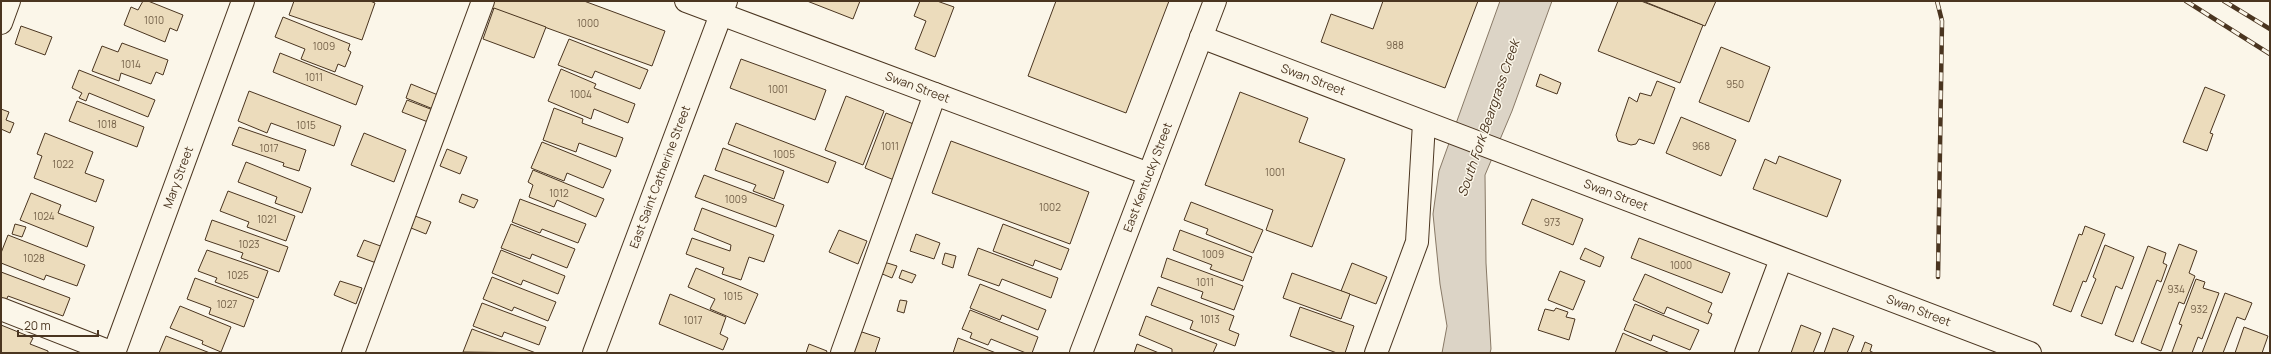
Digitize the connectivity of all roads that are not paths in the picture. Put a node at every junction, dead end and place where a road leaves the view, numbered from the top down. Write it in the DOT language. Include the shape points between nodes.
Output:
graph roads {
  1 [pos="9,1"];
  2 [pos="243,1"];
  3 [pos="483,1"];
  4 [pos="686,1"];
  5 [pos="1215,1"];
  6 [pos="723,8"];
  7 [pos="1,22"];
  8 [pos="1201,37"];
  9 [pos="935,94"];
  10 [pos="1424,123"];
  11 [pos="1149,174"];
  12 [pos="1781,259"];
  13 [pos="1,309"];
  14 [pos="1993,346"];
  15 [pos="113,353"];
  16 [pos="353,353"];
  17 [pos="594,353"];
  18 [pos="842,353"];
  19 [pos="1082,353"];
  20 [pos="1376,353"];
  21 [pos="1746,353"];
  22 [pos="2030,353"];
  1 -- 7 [label="street"];
  2 -- 15 [label="street, Mary Street"];
  3 -- 16 [label="street"];
  4 -- 6 [label="street, Swan Street"];
  5 -- 8 [label="street, East Kentucky Street"];
  6 -- 9 [label="street, Swan Street"];
  6 -- 17 [label="street, East Saint Catherine Street"];
  8 -- 10 [label="street, Swan Street"];
  8 -- 11 [label="street, East Kentucky Street"];
  9 -- 11 [label="street, Swan Street"];
  9 -- 18 [label="street"];
  10 -- 12 [label="street, Swan Street"];
  10 -- 20 [label="street" via="1417,242"];
  11 -- 19 [label="street, East Kentucky Street"];
  12 -- 14 [label="street, Swan Street"];
  12 -- 21 [label="street"];
  13 -- 15 [label="street"];
  14 -- 22 [label="street, Swan Street"];
}
